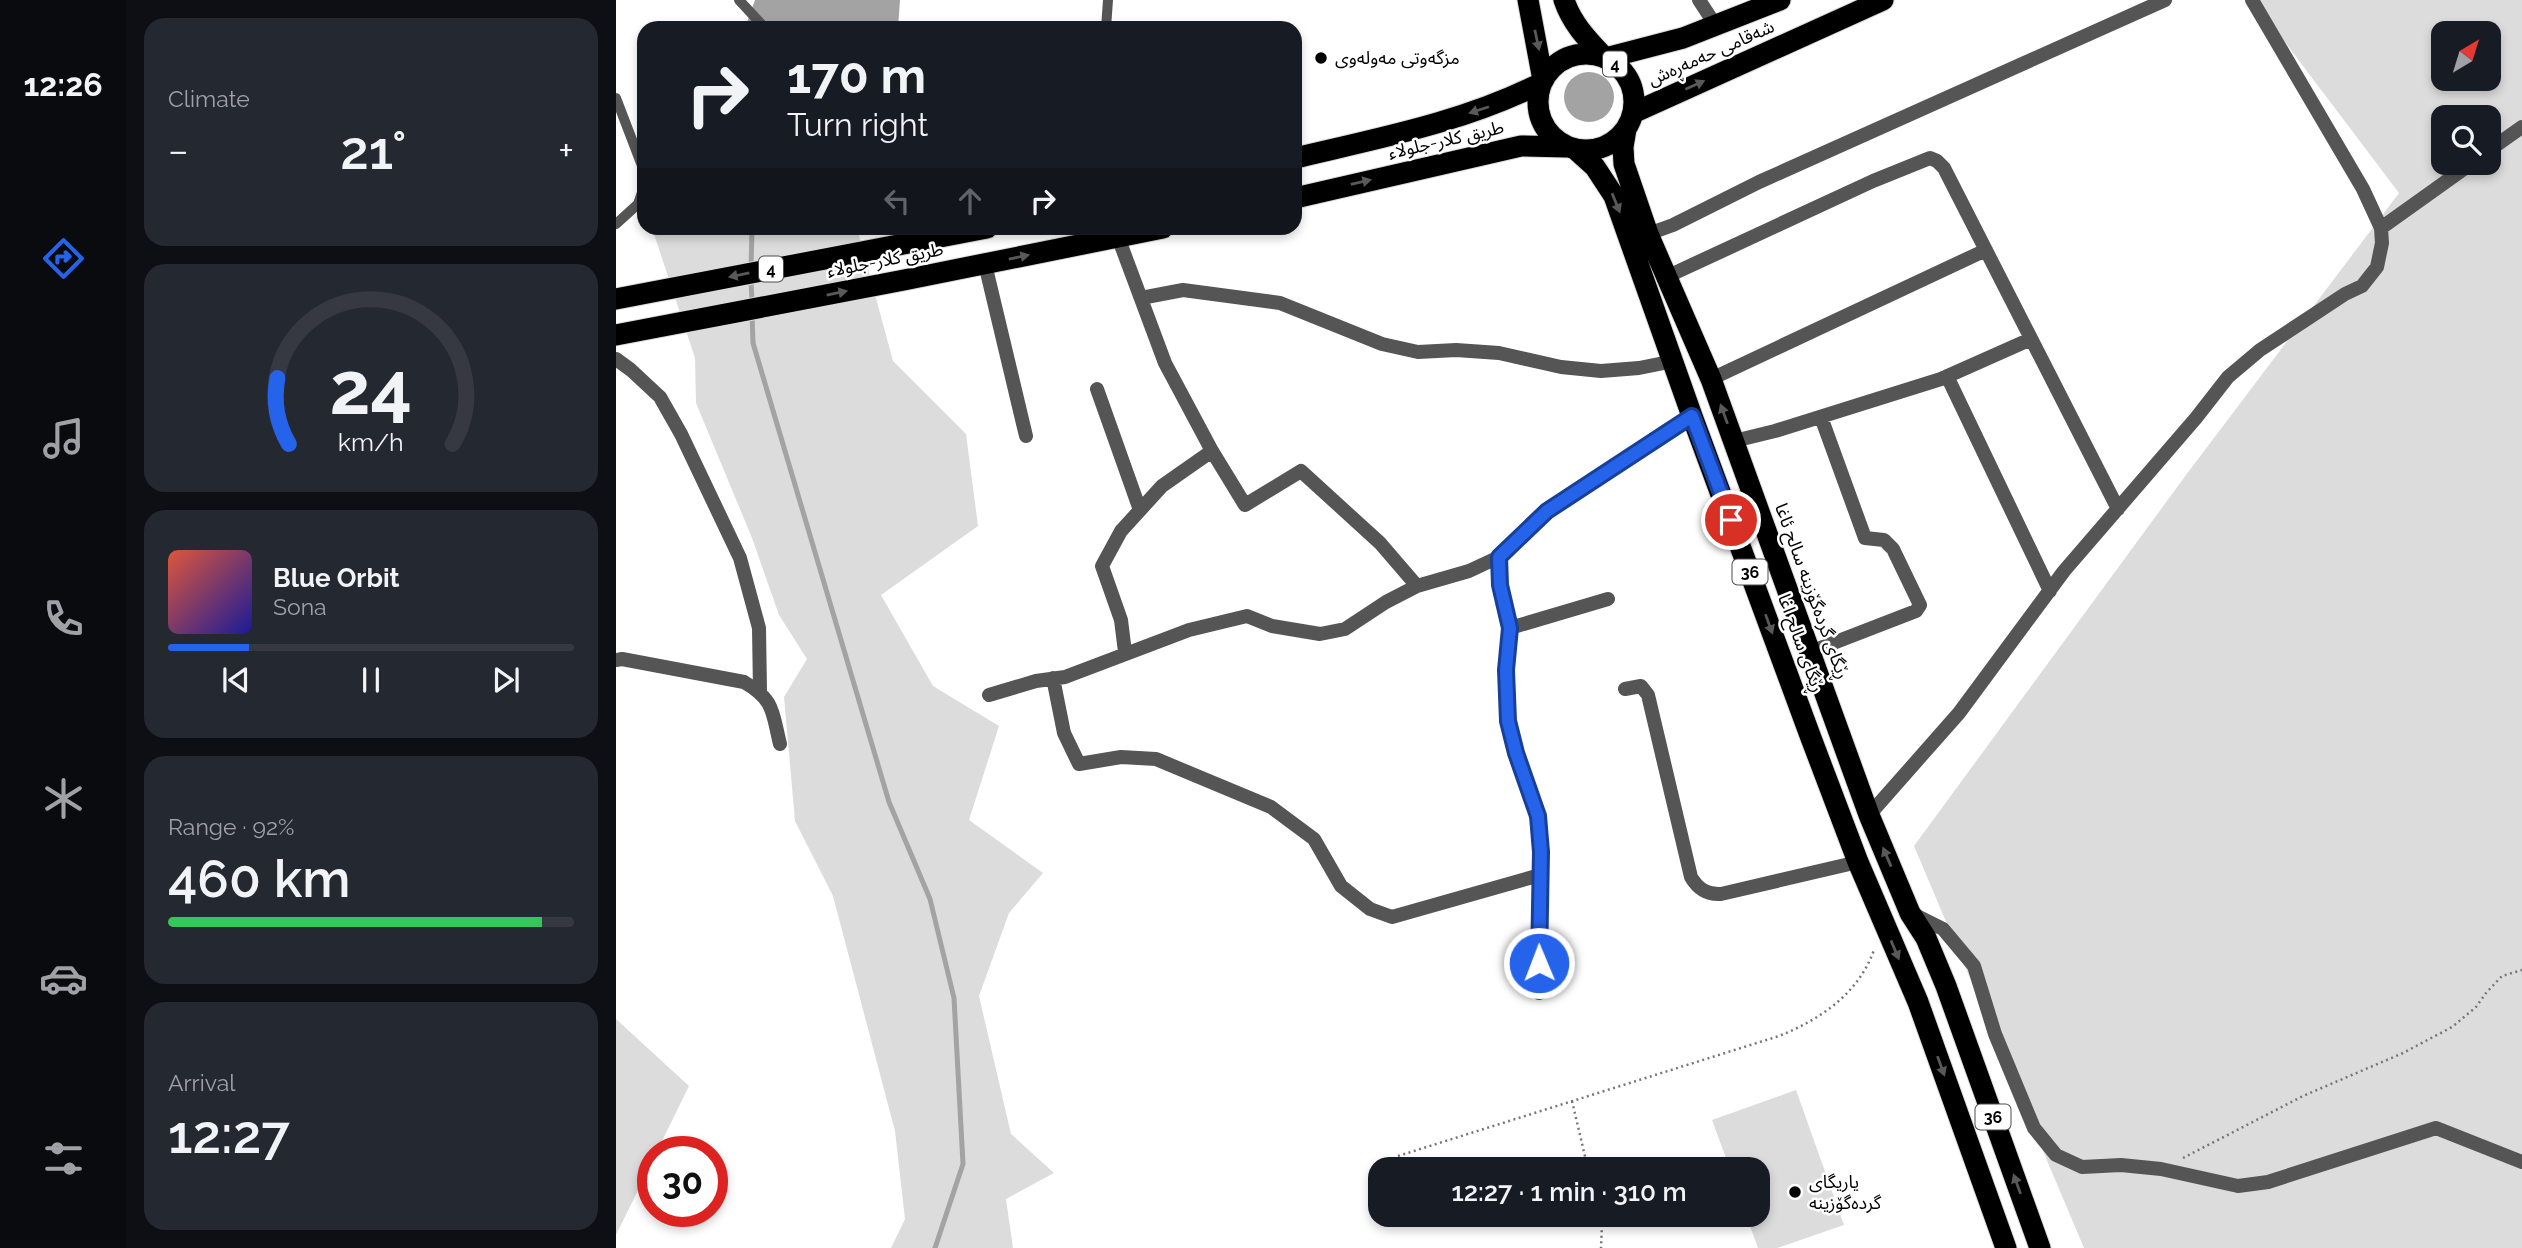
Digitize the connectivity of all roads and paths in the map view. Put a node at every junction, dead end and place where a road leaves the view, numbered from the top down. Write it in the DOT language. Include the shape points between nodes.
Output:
graph roads {
  1 [pos="739,0"];
  2 [pos="1108,0"];
  3 [pos="1528,0"];
  4 [pos="1564,0"];
  5 [pos="1699,0"];
  6 [pos="1780,0"];
  7 [pos="1883,0"];
  8 [pos="2165,0"];
  9 [pos="2252,0"];
  10 [pos="758,21"];
  11 [pos="1106,21"];
  12 [pos="1716,26"];
  13 [pos="1605,58"];
  14 [pos="1542,81"];
  15 [pos="616,98"];
  16 [pos="1630,121"];
  17 [pos="2522,127"];
  18 [pos="2501,142"];
  19 [pos="1572,148"];
  20 [pos="637,153"];
  21 [pos="1302,156"];
  22 [pos="2455,175"];
  23 [pos="1302,196"];
  24 [pos="637,205"];
  25 [pos="616,224"];
  26 [pos="2381,228"];
  27 [pos="1648,234"];
  28 [pos="950,235"];
  29 [pos="1128,235"];
  30 [pos="1118,237"];
  31 [pos="1986,250"];
  32 [pos="985,264"];
  33 [pos="1666,277"];
  34 [pos="1142,298"];
  35 [pos="616,299"];
  36 [pos="616,335"];
  37 [pos="2031,339"];
  38 [pos="616,359"];
  39 [pos="1674,362"];
  40 [pos="1947,376"];
  41 [pos="1711,379"];
  42 [pos="1097,388"];
  43 [pos="1692,416"];
  44 [pos="1821,417"];
  45 [pos="1026,436"];
  46 [pos="1734,441"];
  47 [pos="1212,451"];
  48 [pos="2118,509"];
  49 [pos="1140,510"];
  50 [pos="1499,557"];
  51 [pos="1417,586"];
  52 [pos="2050,591"];
  53 [pos="1608,599"];
  54 [pos="1510,628"];
  55 [pos="1125,652"];
  56 [pos="1810,652"];
  57 [pos="618,658"];
  58 [pos="1053,678"];
  59 [pos="1625,689"];
  60 [pos="760,691"];
  61 [pos="989,695"];
  62 [pos="780,744"];
  63 [pos="1869,816"];
  64 [pos="1858,862"];
  65 [pos="1540,875"];
  66 [pos="1910,913"];
  67 [pos="1884,924"];
  68 [pos="2522,970"];
  69 [pos="1539,993"];
  70 [pos="1572,1101"];
  71 [pos="1398,1156"];
  72 [pos="1585,1157"];
  73 [pos="2522,1162"];
  74 [pos="2161,1169"];
  75 [pos="1602,1227"];
  76 [pos="1601,1248"];
  77 [pos="2006,1248"];
  78 [pos="2040,1248"];
  1 -- 10 [label="lane"];
  2 -- 11 [label="lane"];
  3 -- 14 [label="highway, one-way"];
  4 -- 13 [label="highway" via="1581,32"];
  5 -- 12 [label="street"];
  6 -- 12 [label="highway, شەقامی حەمەڕەش / 4"];
  16 -- 7 [label="highway, شەقامی حەمەڕەش, one-way"];
  8 -- 27 [label="street"];
  9 -- 26 [label="street" via="2363,188"];
  12 -- 13 [label="highway, شەقامی حەمەڕەش / 4"];
  13 -- 14 [label="highway, 4" via="1570,57 1554,66"];
  13 -- 16 [label="highway, 4" via="1617,65 1632,87"];
  14 -- 19 [label="highway" via="1538,95 1541,120 1556,140"];
  14 -- 21 [label="highway, طريق كلار-جلولاء / 4, one-way" via="1490,107 1437,124"];
  15 -- 20 [label="lane"];
  16 -- 19 [label="highway" via="1599,149"];
  16 -- 27 [label="highway, ڕێگای گردەگۆزینە سالح ئاغا / 36" via="1624,164"];
  17 -- 18 [label="street"];
  23 -- 19 [label="highway, طريق كلار-جلولاء, one-way" via="1521,146"];
  19 -- 39 [label="highway, ڕێگای سالح اغا / 36, one-way" via="1595,167 1614,196"];
  22 -- 26 [label="street"];
  24 -- 25 [label="lane"];
  26 -- 48 [label="street" via="2377,267 2362,286 2260,350 2228,377"];
  27 -- 33 [label="highway, ڕێگای گردەگۆزینە سالح ئاغا / 36"];
  28 -- 35 [label="highway, طريق كلار-جلولاء / 4, one-way"];
  29 -- 30 [label="highway, طريق كلار-جلولاء / 4"];
  32 -- 30 [label="highway, طريق كلار-جلولاء / 4, one-way"];
  30 -- 34 [label="street"];
  31 -- 33 [label="street" via="1944,168 1930,158"];
  31 -- 37 [label="street"];
  31 -- 41 [label="street"];
  36 -- 32 [label="highway, طريق كلار-جلولاء / 4, one-way"];
  32 -- 45 [label="street"];
  33 -- 41 [label="highway, ڕێگای گردەگۆزینە سالح ئاغا / 36"];
  34 -- 39 [label="street" via="1183,290 1280,303 1382,344 1418,352 1499,353 1561,368 1601,371"];
  34 -- 47 [label="street" via="1165,363"];
  37 -- 40 [label="street"];
  37 -- 48 [label="street"];
  38 -- 60 [label="street" via="660,397 740,558 759,628"];
  39 -- 43 [label="highway, ڕێگای سالح اغا / 36"];
  40 -- 44 [label="street"];
  40 -- 52 [label="street"];
  46 -- 41 [label="highway, ڕێگای گردەگۆزینە سالح ئاغا / 36, one-way"];
  42 -- 49 [label="street"];
  43 -- 50 [label="street" via="1547,511"];
  43 -- 64 [label="highway, ڕێگای سالح اغا / 36, one-way"];
  44 -- 46 [label="street"];
  44 -- 56 [label="street" via="1865,538 1884,540 1893,549 1920,605 1916,611"];
  46 -- 56 [label="highway, ڕێگای گردەگۆزینە سالح ئاغا / 36"];
  47 -- 49 [label="street" via="1162,486"];
  47 -- 51 [label="street" via="1245,505 1301,471 1380,543"];
  48 -- 52 [label="street"];
  49 -- 55 [label="street" via="1121,530 1101,566 1121,620"];
  50 -- 51 [label="street"];
  50 -- 54 [label="street"];
  51 -- 55 [label="street" via="1345,629 1332,632 1272,626 1247,616"];
  52 -- 63 [label="street" via="1959,712"];
  53 -- 54 [label="street"];
  54 -- 65 [label="street" via="1508,721 1538,816"];
  55 -- 58 [label="street"];
  56 -- 63 [label="highway, ڕێگای گردەگۆزینە سالح ئاغا / 36"];
  57 -- 60 [label="street" via="744,682"];
  58 -- 61 [label="street"];
  58 -- 65 [label="street" via="1064,733 1080,764 1121,757 1156,759 1271,807 1314,839 1341,886 1370,909 1392,917"];
  59 -- 64 [label="street" via="1641,686 1648,695 1691,877 1700,889 1721,894"];
  60 -- 62 [label="street" via="769,701"];
  66 -- 63 [label="highway, ڕێگای گردەگۆزینە سالح ئاغا / 36, one-way"];
  64 -- 67 [label="highway, ڕێگای سالح اغا / 36"];
  65 -- 69 [label="street"];
  66 -- 67 [label="highway"];
  66 -- 74 [label="street" via="1943,929 1974,966 1995,1034 2034,1128 2056,1155 2082,1167"];
  78 -- 66 [label="highway, ڕێگای گردەگۆزینە سالح ئاغا / 36, one-way" via="1946,986"];
  67 -- 70 [label="path" via="1861,976 1829,1010 1805,1025"];
  67 -- 77 [label="highway, ڕێگای سالح اغا / 36, one-way" via="1918,1002"];
  68 -- 74 [label="path" via="2502,976 2452,1027"];
  70 -- 71 [label="path"];
  70 -- 72 [label="path"];
  73 -- 74 [label="street" via="2436,1128 2268,1182 2238,1186"];
  75 -- 76 [label="path"];
}
